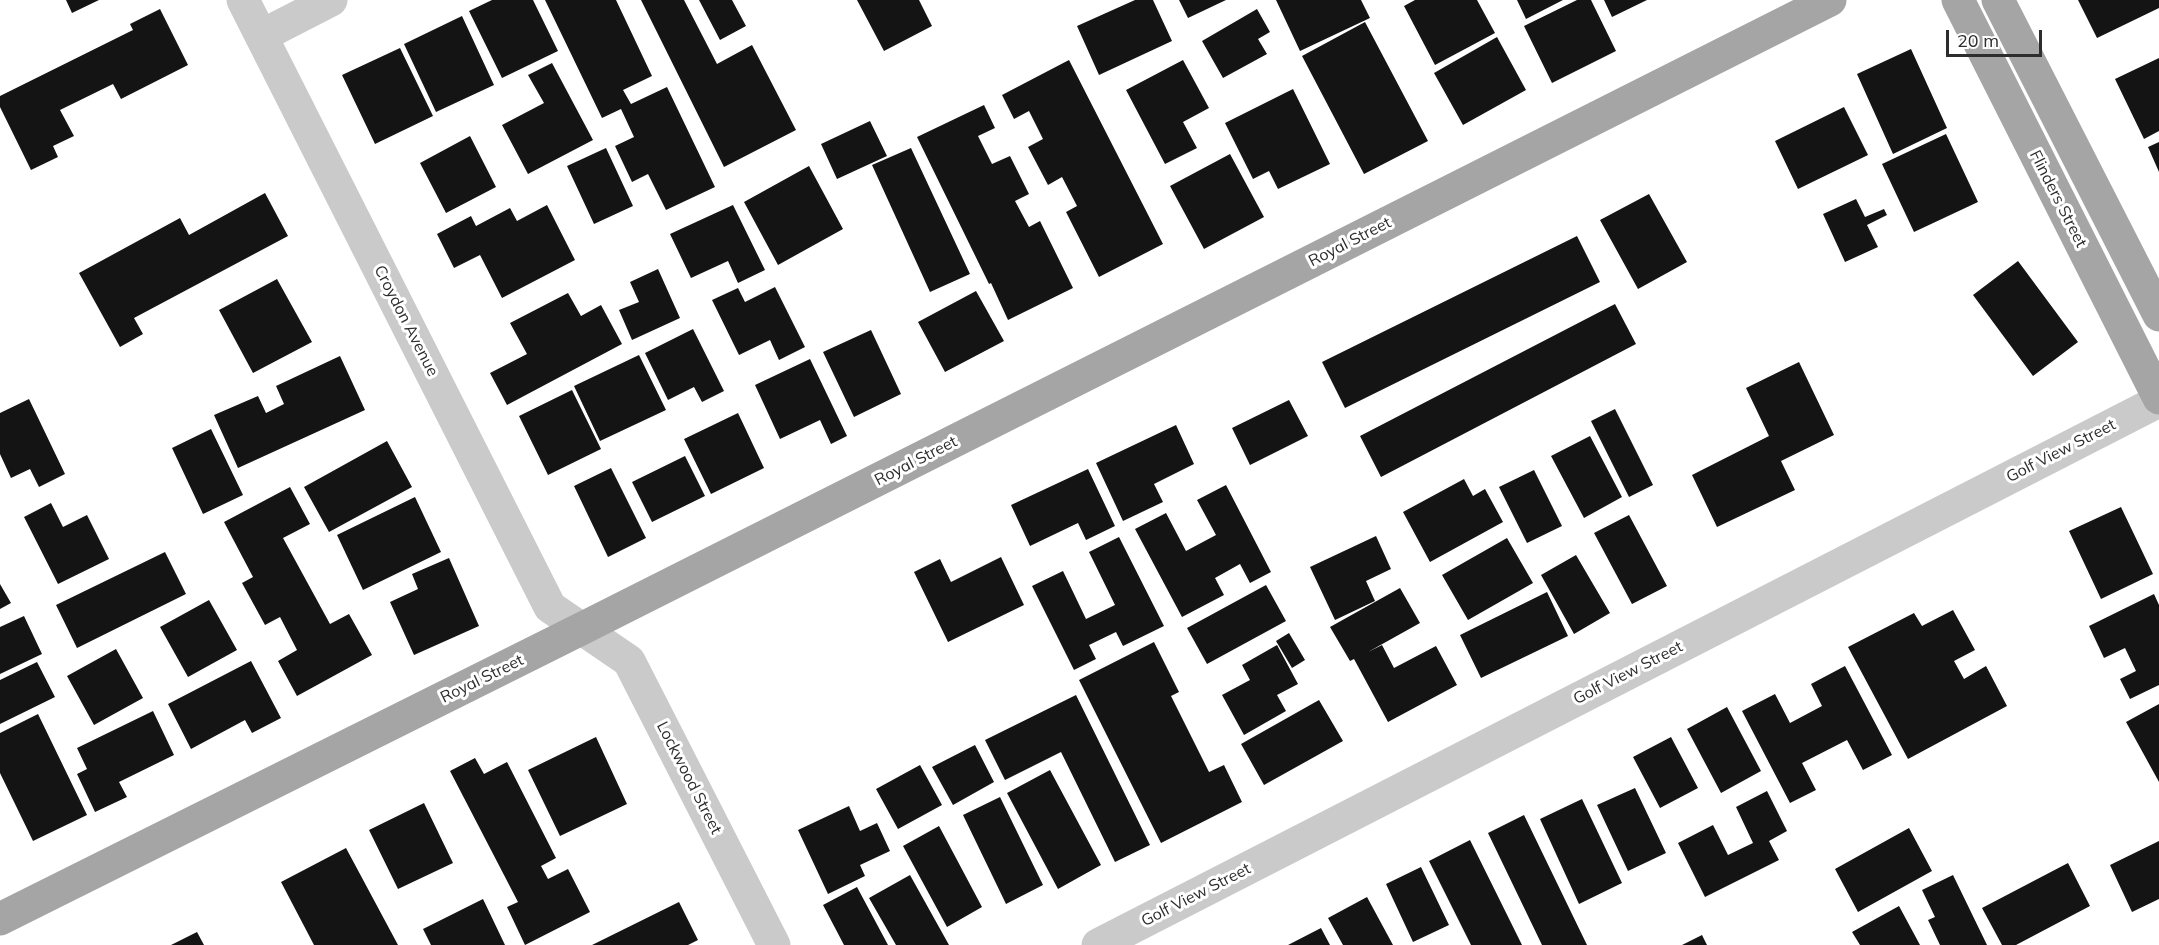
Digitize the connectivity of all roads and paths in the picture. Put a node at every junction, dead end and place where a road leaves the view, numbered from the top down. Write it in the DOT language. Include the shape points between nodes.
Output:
graph roads {
  1 [pos="243,0"];
  2 [pos="331,0"];
  3 [pos="1830,0"];
  4 [pos="1958,0"];
  5 [pos="1998,0"];
  6 [pos="261,36"];
  7 [pos="2159,315"];
  8 [pos="2159,399"];
  9 [pos="583,628"];
  10 [pos="1,917"];
  11 [pos="774,945"];
  12 [pos="1098,945"];
  1 -- 6 [label="street, Croydon Avenue"];
  2 -- 6 [label="street"];
  3 -- 9 [label="main road, Royal Street"];
  4 -- 8 [label="main road, Flinders Street"];
  5 -- 7 [label="main road"];
  6 -- 9 [label="street, Croydon Avenue" via="550,607"];
  8 -- 12 [label="street, Golf View Street"];
  9 -- 10 [label="main road, Royal Street"];
  9 -- 11 [label="street, Lockwood Street" via="629,661"];
}
